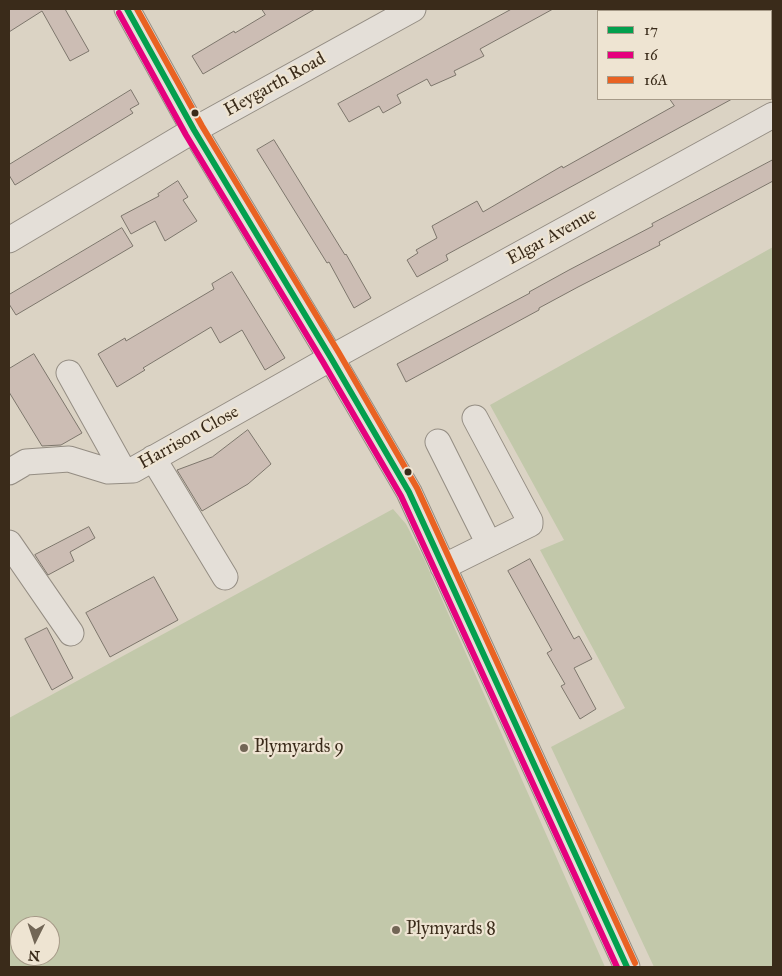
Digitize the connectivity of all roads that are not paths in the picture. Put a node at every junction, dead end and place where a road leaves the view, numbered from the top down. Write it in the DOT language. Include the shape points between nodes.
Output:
graph roads {
  1 [pos="126,9"];
  2 [pos="413,9"];
  3 [pos="773,115"];
  4 [pos="194,130"];
  5 [pos="9,240"];
  6 [pos="331,358"];
  7 [pos="68,373"];
  8 [pos="475,418"];
  9 [pos="438,442"];
  10 [pos="153,458"];
  11 [pos="123,470"];
  12 [pos="9,472"];
  13 [pos="9,543"];
  14 [pos="489,544"];
  15 [pos="443,567"];
  16 [pos="225,577"];
  17 [pos="71,633"];
  18 [pos="627,967"];
  1 -- 4 [label="street"];
  2 -- 4 [label="street, Heygarth Road"];
  3 -- 6 [label="street, Elgar Avenue"];
  4 -- 5 [label="street, Heygarth Road"];
  4 -- 6 [label="street"];
  6 -- 10 [label="street, Harrison Close"];
  6 -- 15 [label="street" via="409,492"];
  7 -- 11 [label="street"];
  8 -- 14 [label="street" via="530,521 527,526"];
  9 -- 14 [label="street"];
  10 -- 11 [label="street, Harrison Close" via="133,470"];
  10 -- 16 [label="street"];
  11 -- 12 [label="street, Harrison Close" via="108,472 69,459 26,462"];
  13 -- 17 [label="street"];
  14 -- 15 [label="street"];
  15 -- 18 [label="street"];
}
